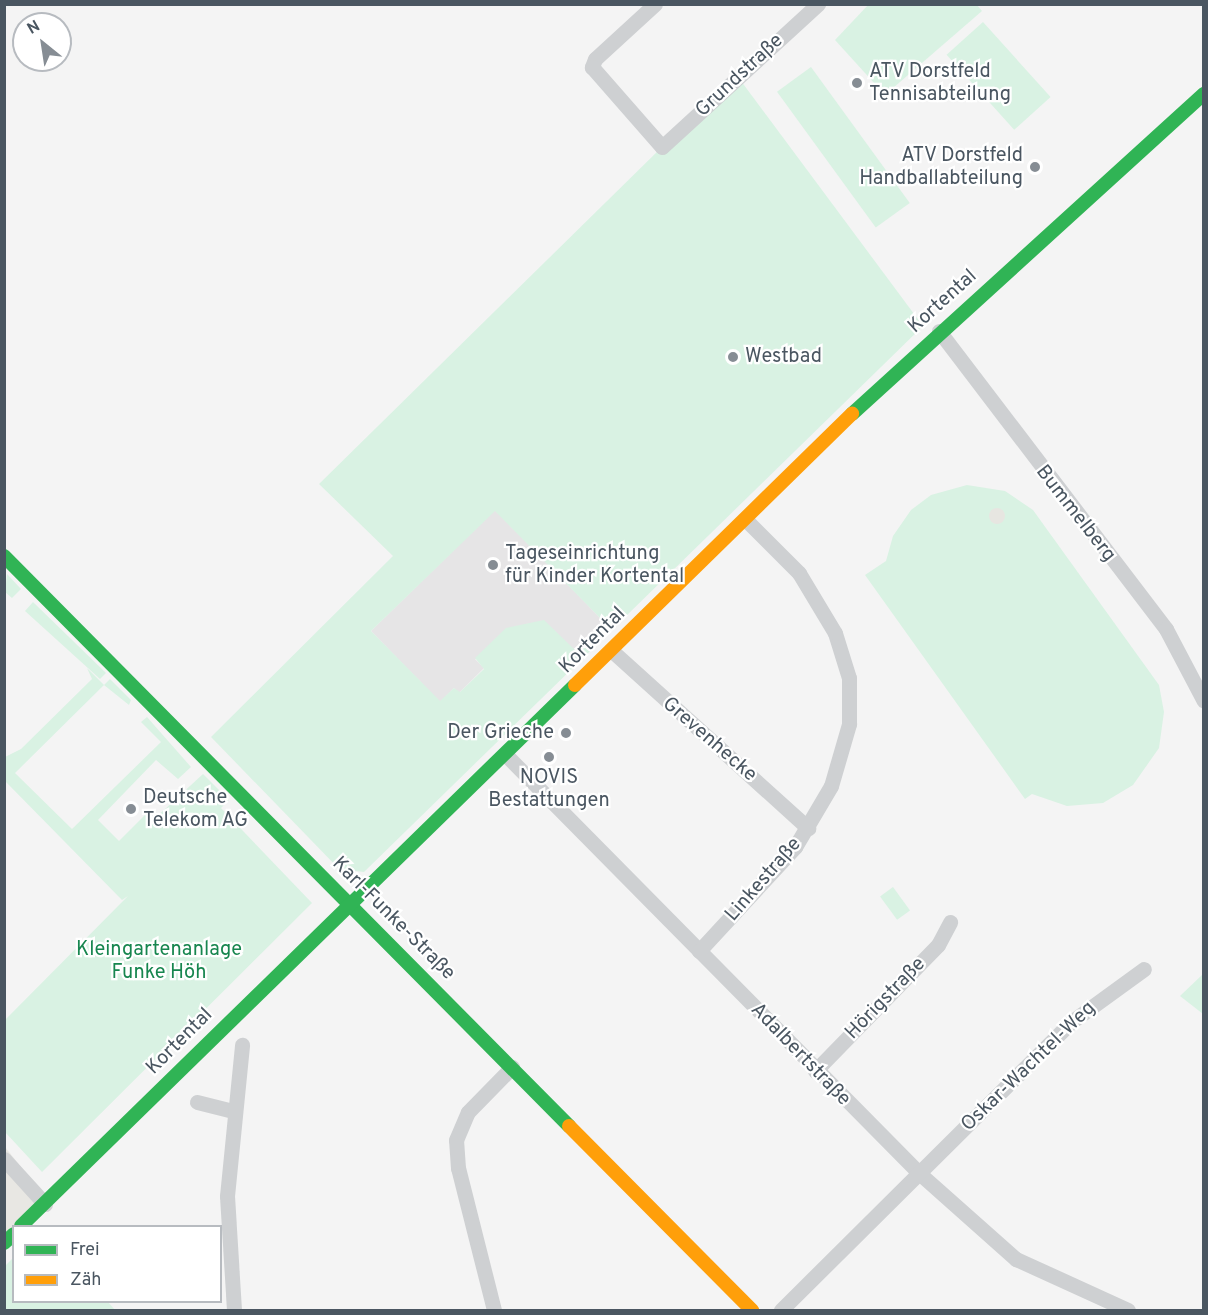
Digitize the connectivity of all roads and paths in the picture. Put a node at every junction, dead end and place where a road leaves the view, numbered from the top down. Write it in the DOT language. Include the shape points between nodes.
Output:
graph roads {
  1 [pos="655,4"];
  2 [pos="818,4"];
  3 [pos="1203,94"];
  4 [pos="939,332"];
  5 [pos="745,519"];
  6 [pos="4,556"];
  7 [pos="611,650"];
  8 [pos="1203,701"];
  9 [pos="505,754"];
  10 [pos="808,828"];
  11 [pos="349,904"];
  12 [pos="950,922"];
  13 [pos="699,951"];
  14 [pos="1144,969"];
  15 [pos="242,1045"];
  16 [pos="512,1067"];
  17 [pos="815,1071"];
  18 [pos="197,1102"];
  19 [pos="233,1111"];
  20 [pos="4,1159"];
  21 [pos="919,1173"];
  22 [pos="45,1204"];
  23 [pos="23,1225"];
  24 [pos="234,1311"];
  25 [pos="494,1311"];
  26 [pos="752,1311"];
  27 [pos="781,1311"];
  28 [pos="1128,1311"];
  1 -- 2 [label="street, Grundstraße" via="594,59 592,67 662,147"];
  3 -- 4 [label="street, Kortental"];
  4 -- 5 [label="street, Kortental"];
  4 -- 8 [label="street, Bummelberg" via="1166,629"];
  5 -- 7 [label="street, Kortental"];
  5 -- 10 [label="street, Linkestraße" via="814,593 835,633 849,678 845,744 831,786"];
  6 -- 11 [label="street, Karl-Funke-Straße"];
  7 -- 9 [label="street, Kortental"];
  7 -- 10 [label="street, Grevenhecke"];
  9 -- 11 [label="street, Kortental"];
  9 -- 13 [label="street, Adalbertstraße"];
  10 -- 13 [label="street, Linkestraße" via="777,872"];
  11 -- 16 [label="street, Karl-Funke-Straße"];
  11 -- 22 [label="street, Kortental"];
  12 -- 17 [label="street, Hörigstraße" via="938,945"];
  13 -- 17 [label="street, Adalbertstraße"];
  14 -- 21 [label="street, Oskar-Wachtel-Weg" via="1071,1022"];
  15 -- 19 [label="street"];
  16 -- 25 [label="street" via="468,1112 456,1140 458,1168"];
  16 -- 26 [label="street, Karl-Funke-Straße"];
  17 -- 21 [label="street, Adalbertstraße"];
  18 -- 19 [label="street"];
  19 -- 24 [label="street" via="227,1196"];
  20 -- 22 [label="street"];
  21 -- 27 [label="street, Oskar-Wachtel-Weg"];
  21 -- 28 [label="street, Adalbertstraße" via="1016,1259"];
  22 -- 23 [label="street, Kortental"];
}
